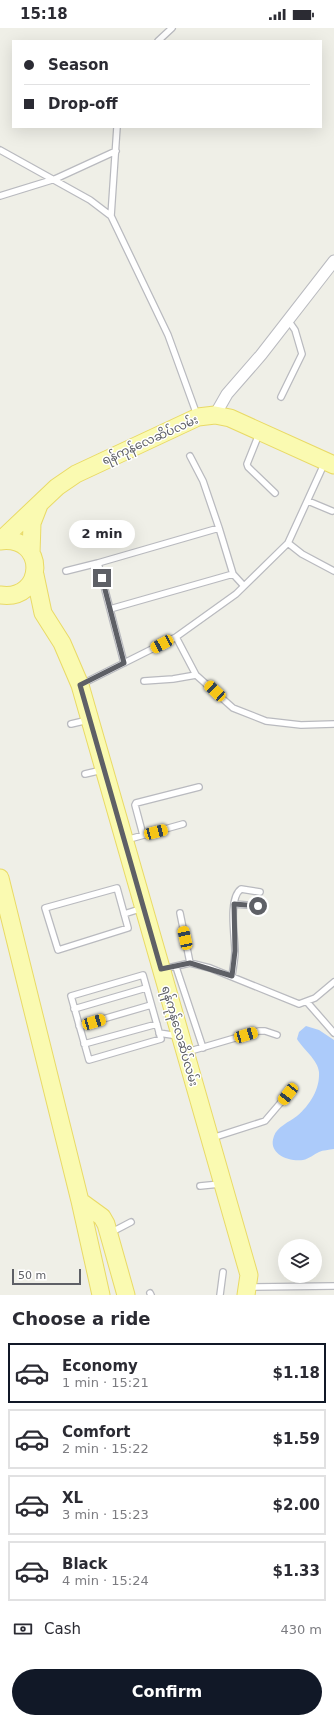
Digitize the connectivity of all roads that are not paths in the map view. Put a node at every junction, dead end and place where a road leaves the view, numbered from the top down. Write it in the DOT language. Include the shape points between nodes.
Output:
graph roads {
  1 [pos="172,28"];
  2 [pos="159,40"];
  3 [pos="117,128"];
  4 [pos="0,150"];
  5 [pos="116,151"];
  6 [pos="55,179"];
  7 [pos="0,196"];
  8 [pos="111,216"];
  9 [pos="334,262"];
  10 [pos="288,320"];
  11 [pos="281,397"];
  12 [pos="206,416"];
  13 [pos="260,432"];
  14 [pos="190,456"];
  15 [pos="330,463"];
  16 [pos="275,493"];
  17 [pos="308,501"];
  18 [pos="40,503"];
  19 [pos="332,511"];
  20 [pos="219,528"];
  21 [pos="0,541"];
  22 [pos="288,543"];
  23 [pos="31,554"];
  24 [pos="98,563"];
  25 [pos="66,571"];
  26 [pos="334,571"];
  27 [pos="233,574"];
  28 [pos="35,575"];
  29 [pos="244,586"];
  30 [pos="0,595"];
  31 [pos="110,608"];
  32 [pos="176,637"];
  33 [pos="124,663"];
  34 [pos="196,674"];
  35 [pos="144,681"];
  36 [pos="80,685"];
  37 [pos="90,720"];
  38 [pos="71,724"];
  39 [pos="334,724"];
  40 [pos="104,769"];
  41 [pos="85,774"];
  42 [pos="199,787"];
  43 [pos="183,824"];
  44 [pos="143,835"];
  45 [pos="124,840"];
  46 [pos="0,878"];
  47 [pos="260,892"];
  48 [pos="234,904"];
  49 [pos="258,906"];
  50 [pos="143,908"];
  51 [pos="180,913"];
  52 [pos="124,914"];
  53 [pos="190,963"];
  54 [pos="168,968"];
  55 [pos="232,976"];
  56 [pos="334,982"];
  57 [pos="146,988"];
  58 [pos="307,1002"];
  59 [pos="151,1005"];
  60 [pos="74,1009"];
  61 [pos="157,1024"];
  62 [pos="79,1026"];
  63 [pos="160,1033"];
  64 [pos="334,1033"];
  65 [pos="277,1034"];
  66 [pos="180,1036"];
  67 [pos="84,1044"];
  68 [pos="203,1048"];
  69 [pos="185,1053"];
  70 [pos="288,1094"];
  71 [pos="209,1138"];
  72 [pos="223,1184"];
  73 [pos="200,1186"];
  74 [pos="80,1201"];
  75 [pos="132,1222"];
  76 [pos="109,1233"];
  77 [pos="223,1272"];
  78 [pos="334,1286"];
  79 [pos="247,1291"];
  80 [pos="99,1294"];
  81 [pos="126,1295"];
  82 [pos="220,1295"];
  1 -- 2 [label="lane"];
  3 -- 5 [label="lane"];
  4 -- 6 [label="lane"];
  5 -- 6 [label="lane"];
  5 -- 8 [label="lane"];
  6 -- 7 [label="lane"];
  6 -- 8 [label="lane"];
  8 -- 12 [label="lane"];
  9 -- 10 [label="street"];
  10 -- 11 [label="lane" via="295,330 302,354"];
  10 -- 12 [label="street"];
  12 -- 13 [label="main road, ရန်ကုန်လေဆိပ်လမ်း" via="230,418"];
  12 -- 18 [label="main road, ရန်ကုန်လေဆိပ်လမ်း" via="76,474"];
  13 -- 15 [label="main road, ရန်ကုန်လေဆိပ်လမ်း"];
  13 -- 16 [label="lane" via="248,467"];
  14 -- 20 [label="lane" via="203,481"];
  15 -- 17 [label="lane"];
  17 -- 19 [label="lane"];
  17 -- 22 [label="lane"];
  18 -- 21 [label="main road, ရန်ကုန်လေဆိပ်လမ်း"];
  18 -- 23 [label="main road, ရန်ကုန်လေဆိပ်လမ်း" via="32,523"];
  20 -- 24 [label="lane"];
  20 -- 27 [label="lane"];
  21 -- 23 [label="main road" via="18,542"];
  22 -- 26 [label="lane" via="302,554"];
  22 -- 29 [label="lane"];
  23 -- 28 [label="main road, ရန်ကုန်လေဆိပ်လမ်း" via="36,567"];
  24 -- 25 [label="lane"];
  24 -- 31 [label="lane"];
  27 -- 29 [label="lane"];
  27 -- 31 [label="lane"];
  28 -- 30 [label="main road" via="31,583 18,594"];
  28 -- 36 [label="main road, ရန်ကုန်လေဆိပ်လမ်း" via="43,613 62,643"];
  29 -- 32 [label="lane" via="222,606"];
  31 -- 33 [label="lane"];
  32 -- 33 [label="lane"];
  32 -- 34 [label="lane"];
  33 -- 36 [label="lane"];
  34 -- 35 [label="lane"];
  34 -- 39 [label="lane" via="233,708 250,716 301,725"];
  36 -- 37 [label="main road, ရန်ကုန်လေဆိပ်လမ်း"];
  37 -- 38 [label="lane"];
  37 -- 40 [label="main road, ရန်ကုန်လေဆိပ်လမ်း"];
  40 -- 41 [label="lane"];
  40 -- 45 [label="main road, ရန်ကုန်လေဆိပ်လမ်း"];
  42 -- 44 [label="lane" via="136,803"];
  43 -- 44 [label="lane"];
  44 -- 45 [label="lane"];
  45 -- 50 [label="main road, ရန်ကုန်လေဆိပ်လမ်း"];
  46 -- 74 [label="main road"];
  47 -- 48 [label="lane" via="240,889"];
  48 -- 49 [label="lane"];
  48 -- 55 [label="lane" via="235,951"];
  50 -- 52 [label="lane"];
  50 -- 54 [label="main road, ရန်ကုန်လေဆိပ်လမ်း"];
  51 -- 53 [label="lane"];
  52 -- 52 [label="lane" via="128,928 58,950 45,908 117,888"];
  53 -- 54 [label="lane"];
  53 -- 55 [label="lane"];
  54 -- 66 [label="main road, ရန်ကုန်လေဆိပ်လမ်း"];
  54 -- 68 [label="lane"];
  55 -- 58 [label="lane" via="296,1003"];
  56 -- 58 [label="lane"];
  57 -- 59 [label="lane"];
  57 -- 60 [label="lane"];
  57 -- 60 [label="lane" via="143,975 100,987 71,996"];
  58 -- 64 [label="lane"];
  59 -- 61 [label="lane"];
  59 -- 62 [label="lane"];
  60 -- 62 [label="lane"];
  61 -- 63 [label="lane"];
  61 -- 67 [label="lane"];
  62 -- 67 [label="lane"];
  63 -- 66 [label="lane"];
  63 -- 67 [label="lane" via="161,1039 89,1060"];
  65 -- 68 [label="lane" via="260,1031"];
  66 -- 69 [label="main road, ရန်ကုန်လေဆိပ်လမ်း"];
  68 -- 69 [label="lane"];
  69 -- 71 [label="main road, ရန်ကုန်လေဆိပ်လမ်း"];
  70 -- 71 [label="lane" via="265,1121"];
  71 -- 72 [label="main road, ရန်ကုန်လေဆိပ်လမ်း"];
  72 -- 73 [label="lane"];
  72 -- 79 [label="main road, ရန်ကုန်လေဆိပ်လမ်း" via="249,1275"];
  74 -- 76 [label="main road" via="102,1217"];
  74 -- 80 [label="main road"];
  75 -- 76 [label="lane"];
  76 -- 81 [label="main road"];
  77 -- 82 [label="lane"];
  78 -- 79 [label="lane"];
}
